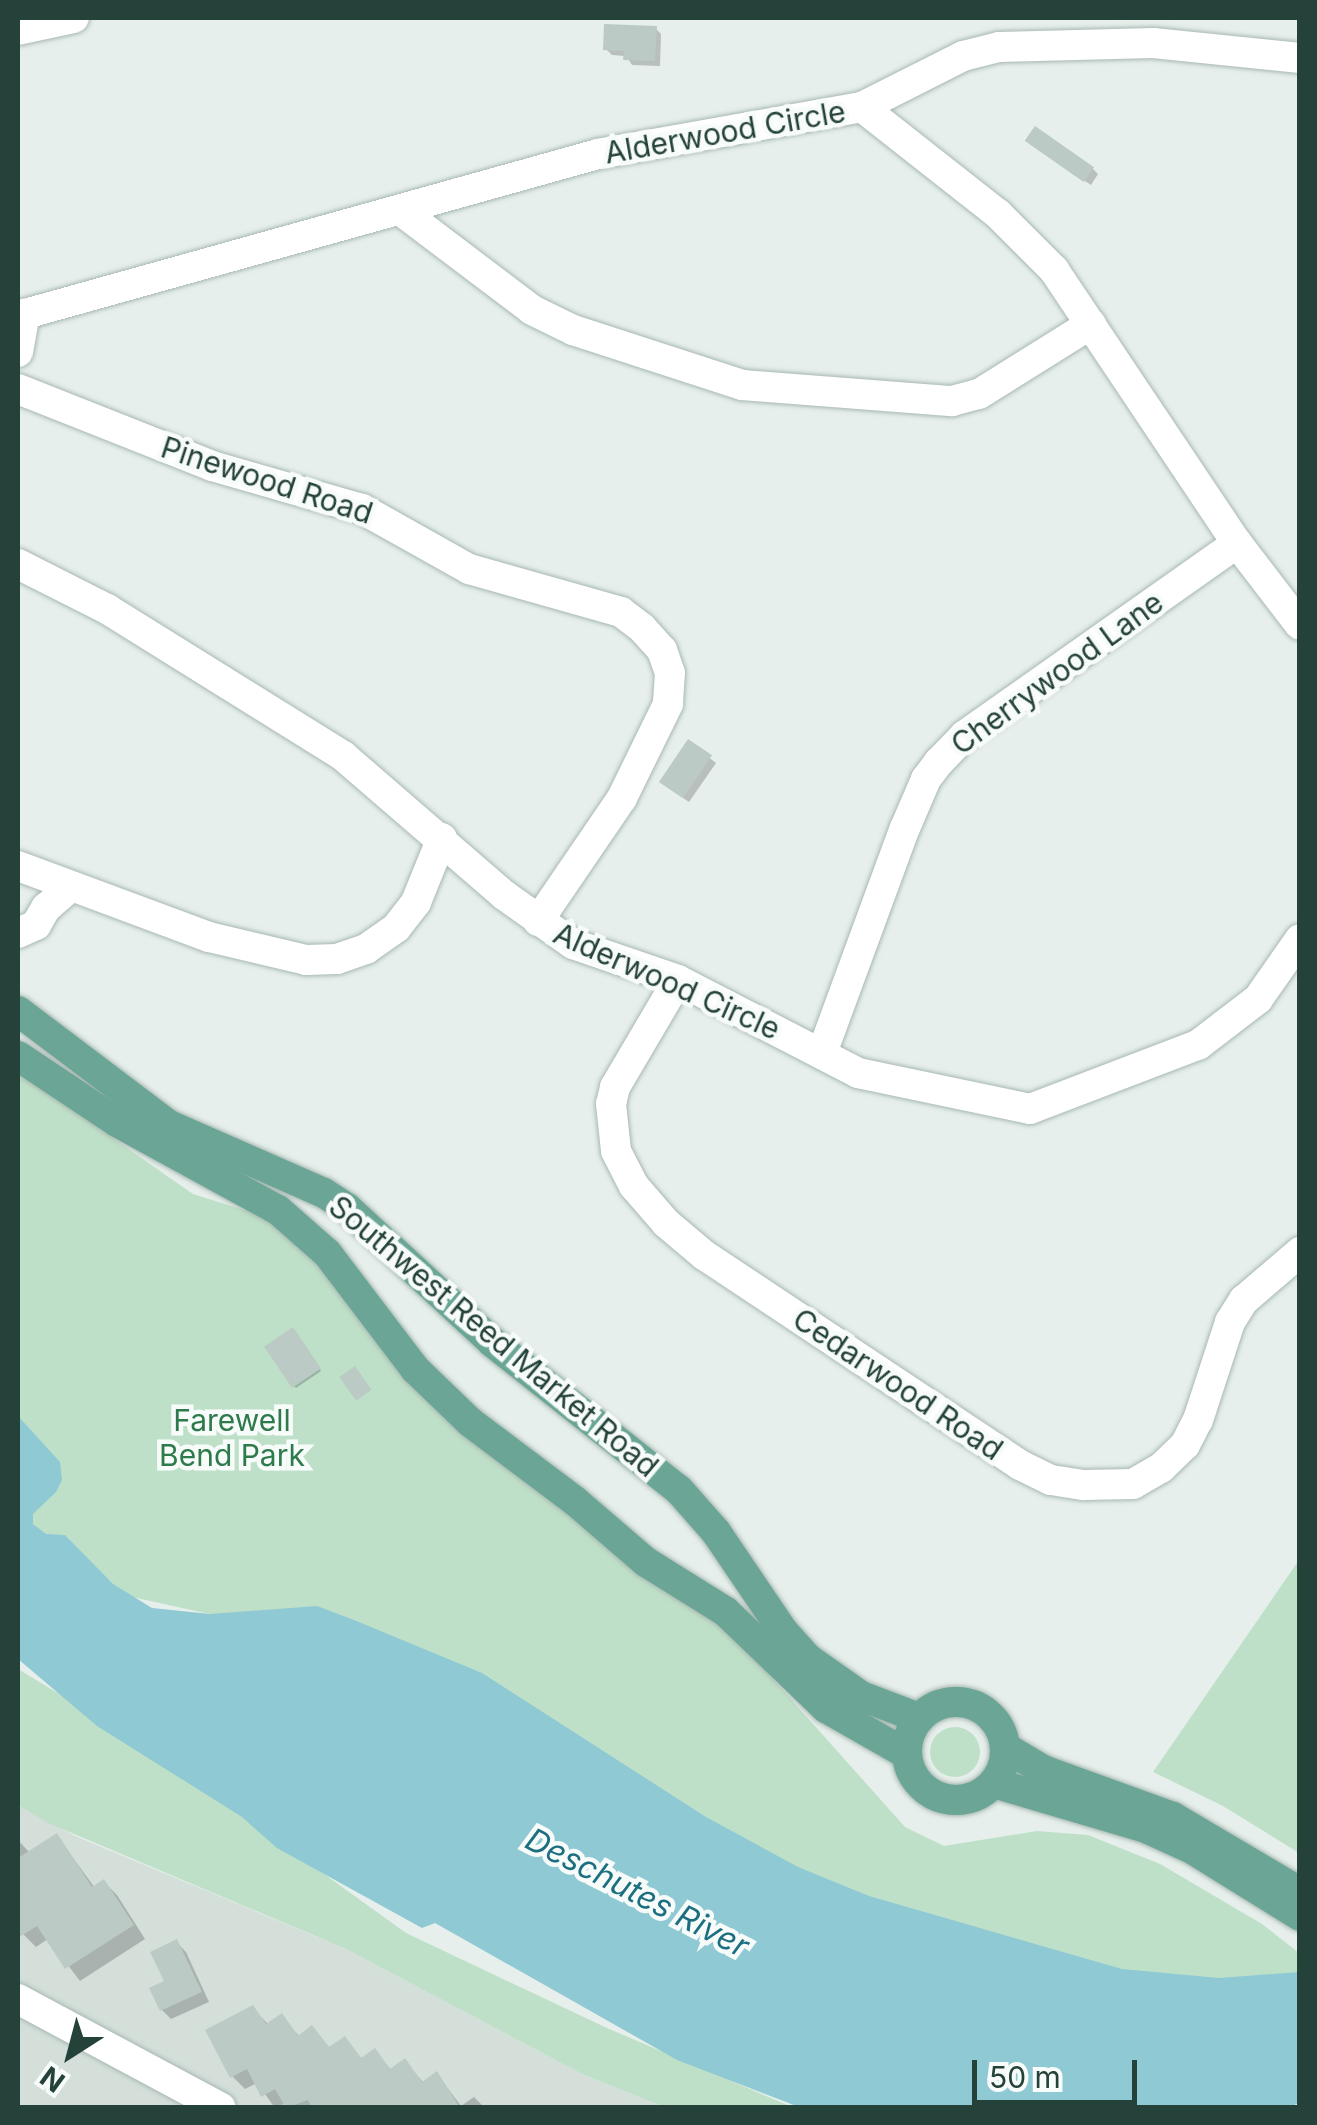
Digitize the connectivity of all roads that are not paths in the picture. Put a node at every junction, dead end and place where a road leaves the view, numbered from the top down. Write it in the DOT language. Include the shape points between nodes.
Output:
graph roads {
  1 [pos="74,18"];
  2 [pos="18,30"];
  3 [pos="1300,58"];
  4 [pos="862,107"];
  5 [pos="400,210"];
  6 [pos="21,308"];
  7 [pos="1092,324"];
  8 [pos="18,352"];
  9 [pos="18,390"];
  10 [pos="1237,543"];
  11 [pos="18,564"];
  12 [pos="1300,625"];
  13 [pos="442,838"];
  14 [pos="18,866"];
  15 [pos="71,886"];
  16 [pos="538,921"];
  17 [pos="18,933"];
  18 [pos="1300,940"];
  19 [pos="678,980"];
  20 [pos="18,1012"];
  21 [pos="822,1053"];
  22 [pos="18,1056"];
  23 [pos="1300,1252"];
  24 [pos="919,1718"];
  25 [pos="1006,1748"];
  26 [pos="907,1754"];
  27 [pos="994,1783"];
  28 [pos="1200,1842"];
  29 [pos="1300,1892"];
  30 [pos="1300,1916"];
  31 [pos="18,1999"];
  32 [pos="221,2108"];
  1 -- 2 [label="street"];
  3 -- 4 [label="street" via="1153,43 999,47 963,56"];
  4 -- 5 [label="street, Alderwood Circle" via="598,154"];
  4 -- 7 [label="street, Alderwood Circle" via="1035,249"];
  5 -- 6 [label="street, Alderwood Circle"];
  5 -- 7 [label="street" via="532,310 573,330 742,385 952,401 979,394"];
  6 -- 8 [label="street, Alderwood Circle"];
  7 -- 10 [label="street, Alderwood Circle"];
  9 -- 16 [label="street, Pinewood Road" via="212,466 362,509 469,569 622,612 642,628 662,650 670,673 668,704 622,798"];
  10 -- 12 [label="street, Alderwood Circle"];
  10 -- 21 [label="street, Cherrywood Lane" via="965,734 939,762 905,828"];
  11 -- 13 [label="street, Alderwood Circle" via="107,609 343,756"];
  13 -- 15 [label="street" via="416,902 396,928 366,950 338,959 306,960 208,936"];
  13 -- 16 [label="street, Alderwood Circle"];
  14 -- 15 [label="street"];
  15 -- 17 [label="street" via="36,925"];
  16 -- 19 [label="street, Alderwood Circle" via="573,944"];
  18 -- 21 [label="street, Alderwood Circle" via="1258,998 1198,1045 1030,1108 907,1086 858,1073"];
  19 -- 21 [label="street, Alderwood Circle"];
  19 -- 23 [label="street, Cedarwood Road" via="611,1104 616,1151 634,1186 704,1255 1051,1480 1133,1484 1162,1468 1198,1420 1230,1322 1244,1300"];
  20 -- 24 [label="main road, Southwest Reed Market Road" via="169,1125 347,1208 492,1342 679,1490 807,1658 861,1696"];
  22 -- 26 [label="main road, Southwest Reed Market Road" via="116,1122 278,1210 327,1254 415,1369 470,1422 646,1562 726,1612 826,1708"];
  24 -- 25 [label="main road" via="948,1702 980,1708 993,1718"];
  24 -- 26 [label="main road"];
  25 -- 27 [label="main road"];
  25 -- 28 [label="main road" via="1043,1770 1174,1817"];
  26 -- 27 [label="main road, Southwest Reed Market Road" via="920,1784 933,1795 966,1800"];
  27 -- 28 [label="main road"];
  28 -- 29 [label="main road"];
  28 -- 30 [label="main road"];
  31 -- 32 [label="street"];
}
